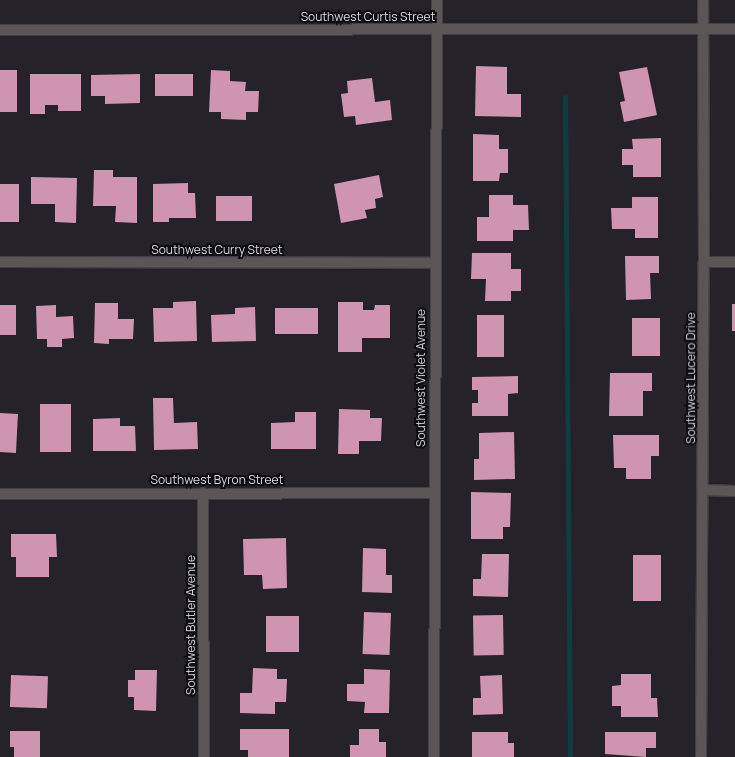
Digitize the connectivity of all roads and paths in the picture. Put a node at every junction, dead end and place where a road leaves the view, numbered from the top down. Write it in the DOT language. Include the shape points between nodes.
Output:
graph roads {
  1 [pos="437,0"];
  2 [pos="702,0"];
  3 [pos="703,29"];
  4 [pos="735,29"];
  5 [pos="0,30"];
  6 [pos="437,30"];
  7 [pos="0,262"];
  8 [pos="704,262"];
  9 [pos="735,262"];
  10 [pos="435,263"];
  11 [pos="703,490"];
  12 [pos="735,491"];
  13 [pos="203,493"];
  14 [pos="434,493"];
  15 [pos="0,494"];
  16 [pos="204,757"];
  17 [pos="434,757"];
  18 [pos="701,757"];
  1 -- 6 [label="street, Southwest Violet Avenue"];
  2 -- 3 [label="street, Southwest Lucero Drive"];
  3 -- 4 [label="street, Southwest Curtis Street"];
  3 -- 6 [label="street, Southwest Curtis Street"];
  3 -- 8 [label="street, Southwest Lucero Drive"];
  5 -- 6 [label="street, Southwest Curtis Street"];
  6 -- 10 [label="street, Southwest Violet Avenue"];
  7 -- 10 [label="street, Southwest Curry Street"];
  8 -- 9 [label="street"];
  8 -- 11 [label="street, Southwest Lucero Drive"];
  10 -- 14 [label="street, Southwest Violet Avenue"];
  11 -- 12 [label="street"];
  11 -- 18 [label="street, Southwest Lucero Drive"];
  13 -- 14 [label="street, Southwest Byron Street"];
  13 -- 15 [label="street, Southwest Byron Street"];
  13 -- 16 [label="street, Southwest Butler Avenue"];
  14 -- 17 [label="street, Southwest Violet Avenue"];
}
